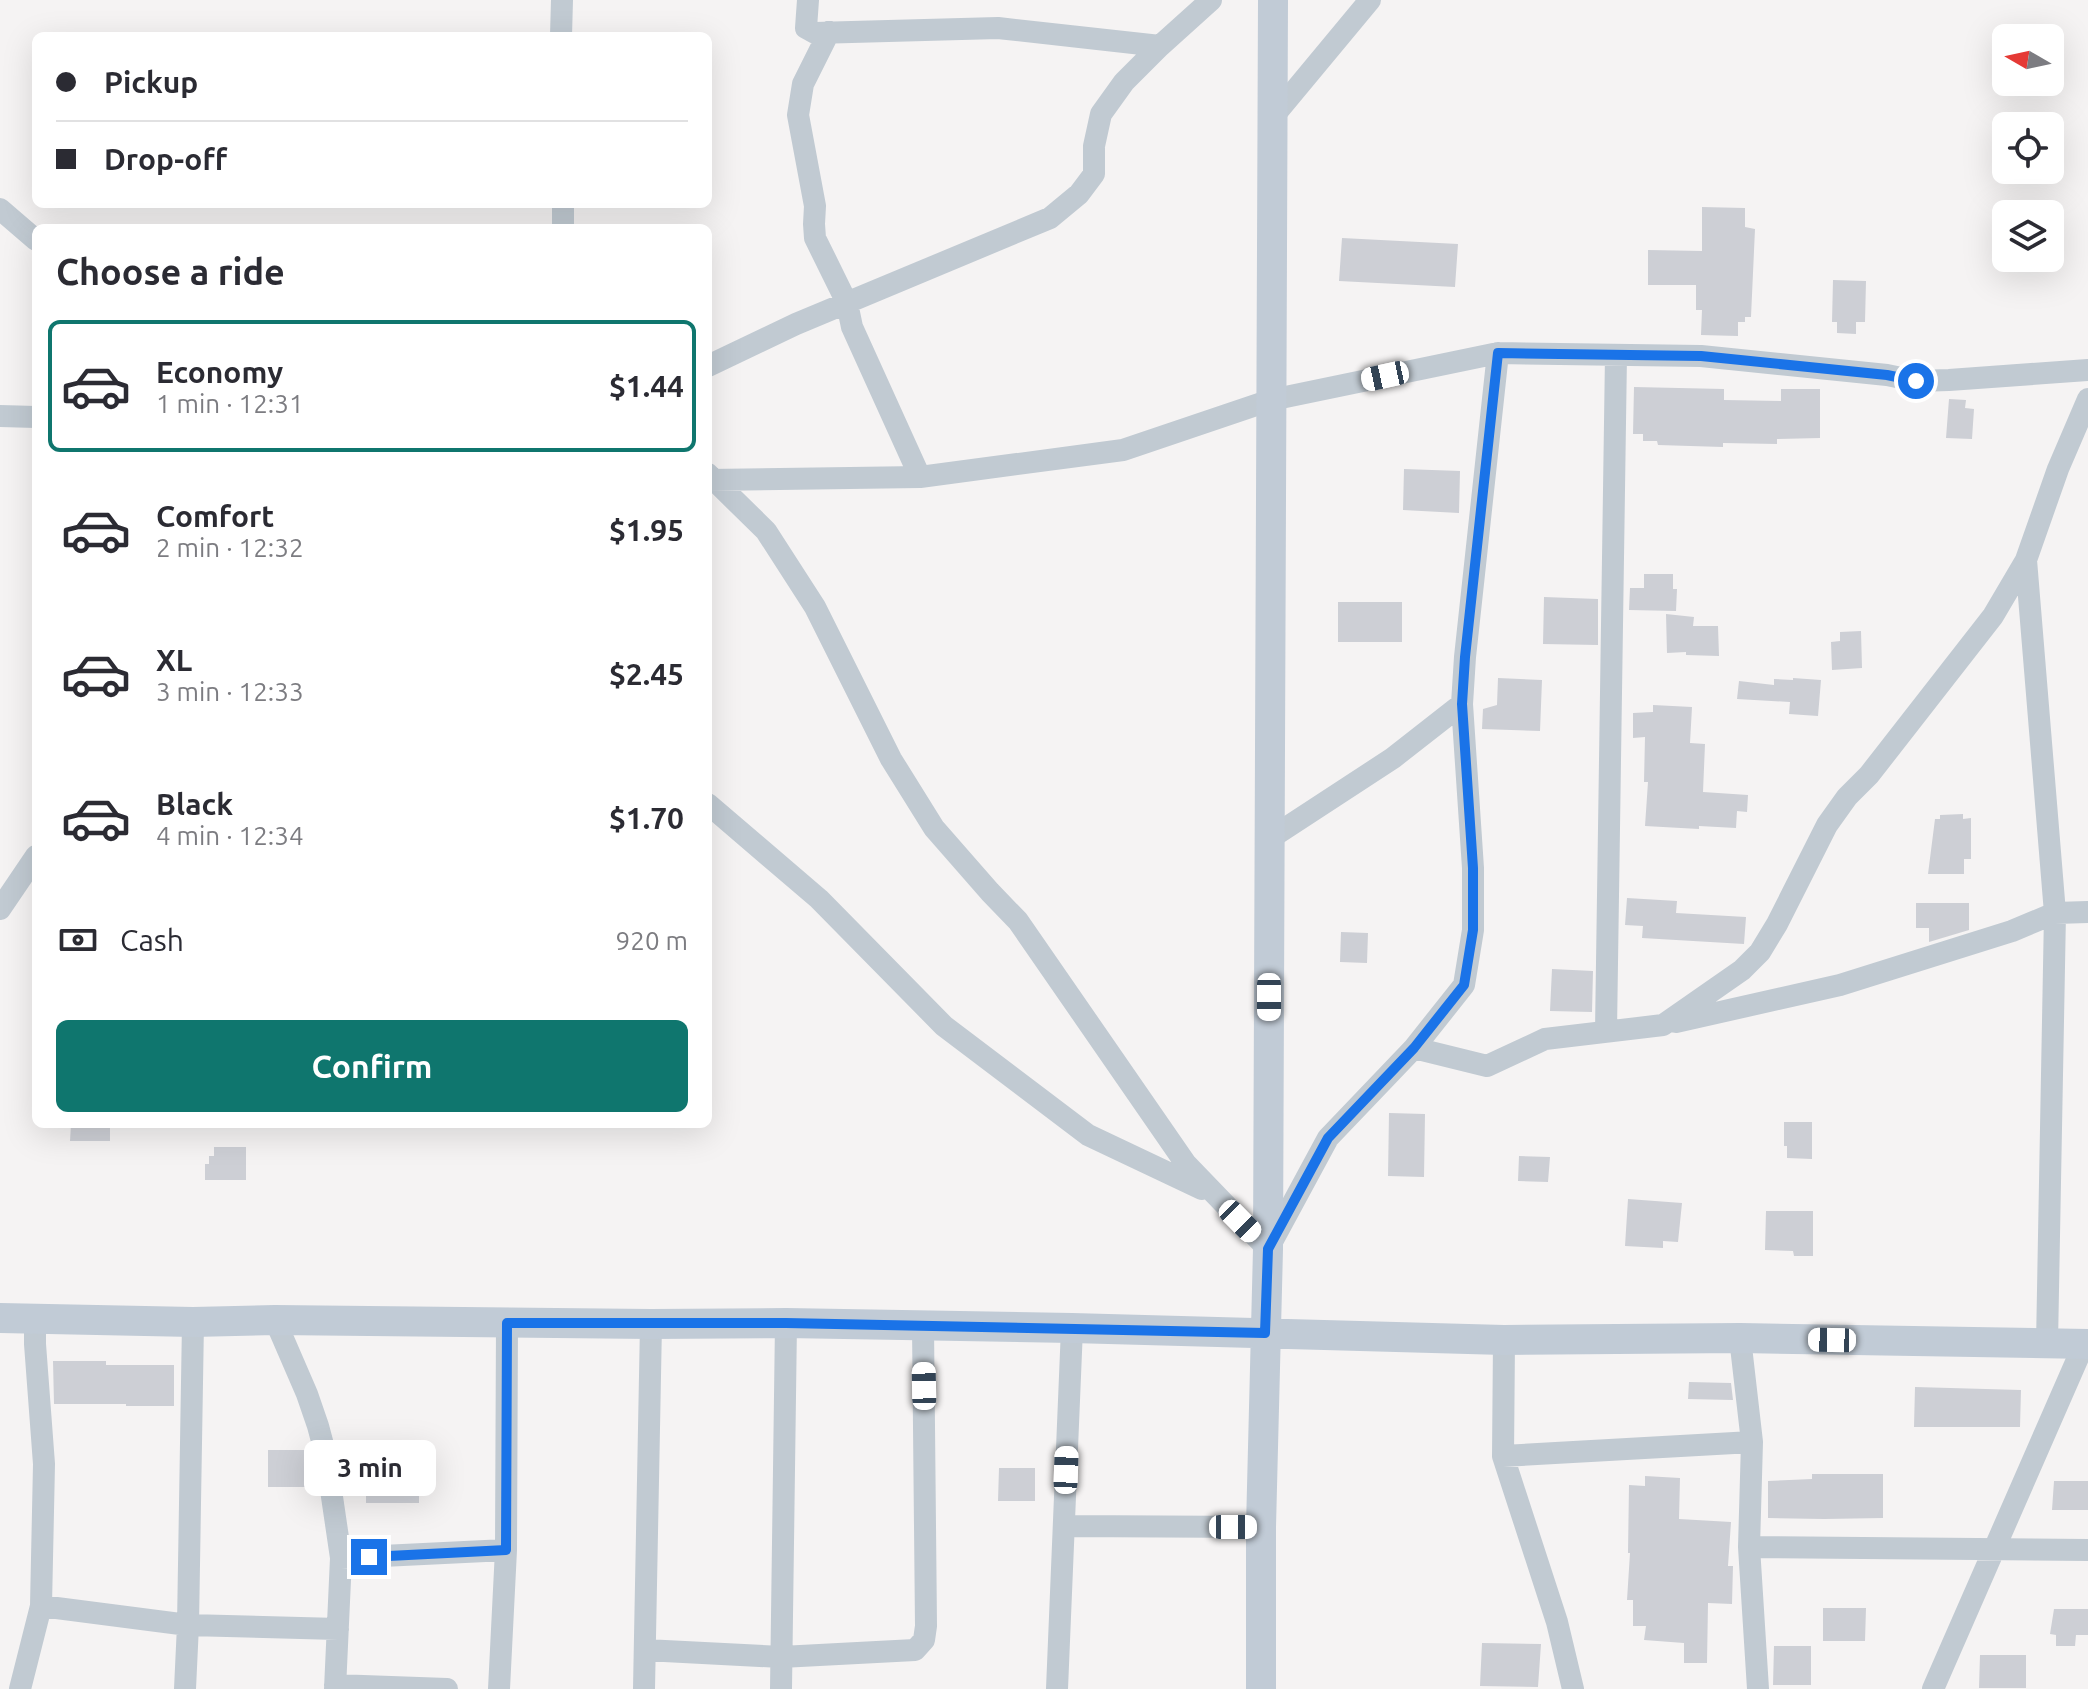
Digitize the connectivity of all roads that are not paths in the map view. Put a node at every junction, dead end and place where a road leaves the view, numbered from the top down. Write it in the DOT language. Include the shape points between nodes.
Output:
graph roads {
  1 [pos="562,0"];
  2 [pos="808,0"];
  3 [pos="1211,0"];
  4 [pos="1273,0"];
  5 [pos="1370,0"];
  6 [pos="561,32"];
  7 [pos="829,32"];
  8 [pos="1160,46"];
  9 [pos="1272,118"];
  10 [pos="0,209"];
  11 [pos="32,237"];
  12 [pos="847,303"];
  13 [pos="1498,353"];
  14 [pos="1616,355"];
  15 [pos="712,364"];
  16 [pos="2088,370"];
  17 [pos="2088,399"];
  18 [pos="1271,400"];
  19 [pos="0,416"];
  20 [pos="32,417"];
  21 [pos="920,477"];
  22 [pos="712,478"];
  23 [pos="712,480"];
  24 [pos="2026,560"];
  25 [pos="1462,704"];
  26 [pos="712,807"];
  27 [pos="1269,839"];
  28 [pos="32,862"];
  29 [pos="0,909"];
  30 [pos="2088,912"];
  31 [pos="2055,913"];
  32 [pos="1663,1025"];
  33 [pos="1606,1031"];
  34 [pos="1414,1048"];
  35 [pos="1215,1195"];
  36 [pos="1268,1249"];
  37 [pos="0,1318"];
  38 [pos="35,1319"];
  39 [pos="275,1320"];
  40 [pos="193,1322"];
  41 [pos="507,1323"];
  42 [pos="786,1323"];
  43 [pos="651,1324"];
  44 [pos="923,1326"];
  45 [pos="1072,1328"];
  46 [pos="1265,1333"];
  47 [pos="1740,1338"];
  48 [pos="1504,1340"];
  49 [pos="2047,1344"];
  50 [pos="2086,1344"];
  51 [pos="1752,1442"];
  52 [pos="1503,1456"];
  53 [pos="1064,1526"];
  54 [pos="1261,1527"];
  55 [pos="1749,1547"];
  56 [pos="506,1550"];
  57 [pos="1994,1550"];
  58 [pos="2088,1550"];
  59 [pos="341,1558"];
  60 [pos="41,1606"];
  61 [pos="188,1625"];
  62 [pos="338,1629"];
  63 [pos="645,1650"];
  64 [pos="781,1657"];
  65 [pos="335,1687"];
  66 [pos="20,1689"];
  67 [pos="185,1689"];
  68 [pos="447,1689"];
  69 [pos="499,1689"];
  70 [pos="644,1689"];
  71 [pos="781,1689"];
  72 [pos="1057,1689"];
  73 [pos="1261,1689"];
  74 [pos="1573,1689"];
  75 [pos="1758,1689"];
  76 [pos="1933,1689"];
  1 -- 6 [label="street"];
  2 -- 7 [label="street" via="806,28"];
  3 -- 8 [label="street"];
  4 -- 9 [label="street"];
  5 -- 9 [label="street"];
  7 -- 8 [label="street" via="998,28"];
  7 -- 12 [label="street" via="803,84 798,115 815,206 815,238"];
  8 -- 12 [label="street" via="1101,114 1094,174 1050,218"];
  9 -- 18 [label="street"];
  10 -- 11 [label="street"];
  12 -- 15 [label="street"];
  12 -- 21 [label="street" via="852,327"];
  13 -- 14 [label="street"];
  13 -- 18 [label="street"];
  13 -- 25 [label="street"];
  14 -- 16 [label="street" via="1701,356 1916,381"];
  14 -- 33 [label="street"];
  17 -- 24 [label="street"];
  18 -- 21 [label="street" via="1123,450"];
  18 -- 27 [label="street"];
  19 -- 20 [label="street"];
  21 -- 22 [label="street"];
  23 -- 35 [label="street" via="766,531 815,607 891,759 934,828 1018,921 1186,1164"];
  24 -- 31 [label="street"];
  24 -- 32 [label="street" via="1993,616 1827,825 1760,952"];
  25 -- 27 [label="street" via="1393,758"];
  25 -- 34 [label="street" via="1473,930 1464,985"];
  26 -- 35 [label="street" via="819,899 944,1026 1088,1135"];
  27 -- 36 [label="street"];
  28 -- 29 [label="street"];
  30 -- 31 [label="street"];
  31 -- 32 [label="street" via="1840,985"];
  31 -- 49 [label="street"];
  32 -- 33 [label="street"];
  33 -- 34 [label="street" via="1545,1039 1487,1066"];
  34 -- 36 [label="street" via="1328,1138"];
  35 -- 36 [label="street"];
  36 -- 46 [label="street"];
  37 -- 38 [label="street"];
  38 -- 40 [label="street"];
  38 -- 60 [label="street" via="44,1464"];
  39 -- 40 [label="street"];
  39 -- 41 [label="street"];
  39 -- 59 [label="street" via="318,1426"];
  40 -- 61 [label="street"];
  41 -- 43 [label="street"];
  41 -- 56 [label="street"];
  42 -- 43 [label="street"];
  42 -- 44 [label="street"];
  42 -- 64 [label="street"];
  43 -- 63 [label="street"];
  44 -- 45 [label="street"];
  44 -- 64 [label="street" via="924,1640 915,1650"];
  45 -- 46 [label="street"];
  45 -- 53 [label="street"];
  46 -- 48 [label="street"];
  46 -- 54 [label="street"];
  47 -- 48 [label="street"];
  47 -- 49 [label="street"];
  47 -- 51 [label="street"];
  48 -- 52 [label="street"];
  49 -- 50 [label="street"];
  50 -- 57 [label="street"];
  51 -- 52 [label="street"];
  51 -- 55 [label="street"];
  52 -- 74 [label="street"];
  53 -- 54 [label="street"];
  53 -- 72 [label="street"];
  54 -- 73 [label="street"];
  55 -- 57 [label="street"];
  55 -- 75 [label="street"];
  56 -- 59 [label="street"];
  56 -- 69 [label="street"];
  57 -- 58 [label="street"];
  57 -- 76 [label="street"];
  59 -- 62 [label="street"];
  60 -- 61 [label="street"];
  60 -- 66 [label="street"];
  61 -- 62 [label="street"];
  61 -- 67 [label="street"];
  62 -- 65 [label="street"];
  63 -- 64 [label="street"];
  63 -- 70 [label="street"];
  64 -- 71 [label="street"];
  65 -- 68 [label="street"];
}
